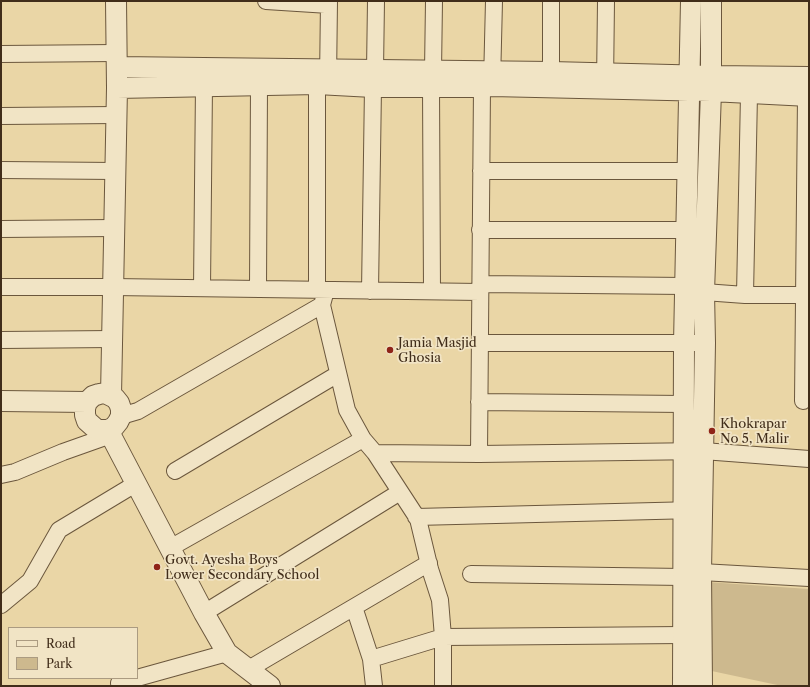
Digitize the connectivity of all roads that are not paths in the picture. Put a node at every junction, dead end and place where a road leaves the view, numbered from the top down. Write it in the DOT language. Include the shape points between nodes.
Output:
graph roads {
  1 [pos="116,1"];
  2 [pos="266,1"];
  3 [pos="376,1"];
  4 [pos="434,1"];
  5 [pos="494,1"];
  6 [pos="551,1"];
  7 [pos="606,1"];
  8 [pos="691,1"];
  9 [pos="711,1"];
  10 [pos="329,3"];
  11 [pos="1,54"];
  12 [pos="116,60"];
  13 [pos="551,72"];
  14 [pos="374,78"];
  15 [pos="324,79"];
  16 [pos="432,79"];
  17 [pos="489,81"];
  18 [pos="605,81"];
  19 [pos="689,83"];
  20 [pos="711,84"];
  21 [pos="204,85"];
  22 [pos="259,85"];
  23 [pos="117,88"];
  24 [pos="808,89"];
  25 [pos="749,94"];
  26 [pos="116,115"];
  27 [pos="1,116"];
  28 [pos="1,170"];
  29 [pos="481,170"];
  30 [pos="115,171"];
  31 [pos="687,171"];
  32 [pos="114,228"];
  33 [pos="1,229"];
  34 [pos="480,230"];
  35 [pos="686,230"];
  36 [pos="1,287"];
  37 [pos="113,287"];
  38 [pos="202,288"];
  39 [pos="481,288"];
  40 [pos="258,289"];
  41 [pos="695,289"];
  42 [pos="370,291"];
  43 [pos="432,291"];
  44 [pos="322,295"];
  45 [pos="745,295"];
  46 [pos="807,295"];
  47 [pos="112,339"];
  48 [pos="1,340"];
  49 [pos="705,342"];
  50 [pos="480,343"];
  51 [pos="684,343"];
  52 [pos="338,374"];
  53 [pos="111,395"];
  54 [pos="1,401"];
  55 [pos="804,401"];
  56 [pos="87,402"];
  57 [pos="479,402"];
  58 [pos="684,404"];
  59 [pos="113,427"];
  60 [pos="363,438"];
  61 [pos="694,451"];
  62 [pos="375,453"];
  63 [pos="479,454"];
  64 [pos="809,459"];
  65 [pos="175,471"];
  66 [pos="1,475"];
  67 [pos="137,483"];
  68 [pos="400,492"];
  69 [pos="693,510"];
  70 [pos="416,517"];
  71 [pos="170,548"];
  72 [pos="429,563"];
  73 [pos="472,574"];
  74 [pos="692,574"];
  75 [pos="809,578"];
  76 [pos="1,605"];
  77 [pos="354,607"];
  78 [pos="204,613"];
  79 [pos="683,635"];
  80 [pos="443,637"];
  81 [pos="227,653"];
  82 [pos="371,659"];
  83 [pos="247,670"];
  84 [pos="138,677"];
  85 [pos="132,679"];
  86 [pos="119,682"];
  87 [pos="270,686"];
  88 [pos="374,686"];
  89 [pos="443,686"];
  90 [pos="683,686"];
  91 [pos="702,686"];
  1 -- 12 [label="street"];
  2 -- 10 [label="street"];
  3 -- 14 [label="street"];
  4 -- 16 [label="street"];
  5 -- 17 [label="street"];
  6 -- 13 [label="street"];
  7 -- 18 [label="street"];
  8 -- 19 [label="street"];
  9 -- 20 [label="street"];
  10 -- 15 [label="street"];
  11 -- 12 [label="street"];
  12 -- 15 [label="street"];
  12 -- 23 [label="street"];
  13 -- 17 [label="street"];
  13 -- 18 [label="street"];
  14 -- 15 [label="street"];
  14 -- 16 [label="street"];
  14 -- 42 [label="street"];
  15 -- 22 [label="street"];
  15 -- 44 [label="street"];
  16 -- 17 [label="street"];
  16 -- 43 [label="street"];
  17 -- 18 [label="street"];
  17 -- 29 [label="street"];
  18 -- 19 [label="street"];
  19 -- 20 [label="street"];
  19 -- 31 [label="street"];
  20 -- 24 [label="street"];
  20 -- 25 [label="street"];
  20 -- 41 [label="street"];
  21 -- 22 [label="street"];
  21 -- 23 [label="street"];
  21 -- 38 [label="street"];
  22 -- 40 [label="street"];
  23 -- 26 [label="street"];
  24 -- 25 [label="street"];
  24 -- 46 [label="street"];
  25 -- 45 [label="street"];
  26 -- 27 [label="street"];
  26 -- 30 [label="street"];
  28 -- 30 [label="street"];
  29 -- 31 [label="street"];
  29 -- 34 [label="street"];
  30 -- 32 [label="street"];
  31 -- 35 [label="street"];
  32 -- 33 [label="street"];
  32 -- 37 [label="street"];
  34 -- 35 [label="street"];
  34 -- 39 [label="street"];
  35 -- 41 [label="street"];
  36 -- 37 [label="street"];
  37 -- 38 [label="street"];
  37 -- 47 [label="street"];
  38 -- 40 [label="street"];
  39 -- 41 [label="street"];
  39 -- 43 [label="street"];
  39 -- 50 [label="street"];
  40 -- 44 [label="street"];
  41 -- 45 [label="street"];
  41 -- 49 [label="street"];
  41 -- 51 [label="street"];
  42 -- 43 [label="street"];
  42 -- 44 [label="street"];
  44 -- 52 [label="street"];
  44 -- 59 [label="street"];
  45 -- 46 [label="street"];
  46 -- 55 [label="street"];
  47 -- 48 [label="street"];
  47 -- 53 [label="street"];
  49 -- 51 [label="street"];
  49 -- 61 [label="street"];
  50 -- 51 [label="street"];
  50 -- 57 [label="street"];
  51 -- 58 [label="street"];
  52 -- 60 [label="street" via="347,410"];
  52 -- 65 [label="street"];
  53 -- 56 [label="street" via="99,394"];
  53 -- 59 [label="street" via="121,409"];
  54 -- 56 [label="street"];
  56 -- 59 [label="street" via="87,421 96,429"];
  57 -- 58 [label="street"];
  57 -- 63 [label="street"];
  58 -- 61 [label="street"];
  59 -- 66 [label="street" via="62,452 15,472"];
  59 -- 67 [label="street"];
  60 -- 62 [label="street"];
  60 -- 71 [label="street"];
  61 -- 63 [label="street"];
  61 -- 64 [label="street"];
  61 -- 69 [label="street"];
  62 -- 63 [label="street"];
  62 -- 68 [label="street"];
  67 -- 71 [label="street"];
  67 -- 76 [label="street" via="59,530 30,581"];
  68 -- 70 [label="street"];
  68 -- 78 [label="street"];
  69 -- 70 [label="street"];
  69 -- 74 [label="street"];
  70 -- 72 [label="street"];
  71 -- 78 [label="street"];
  72 -- 77 [label="street"];
  72 -- 80 [label="street" via="440,600"];
  73 -- 74 [label="street"];
  74 -- 75 [label="street"];
  74 -- 79 [label="street"];
  74 -- 91 [label="street"];
  77 -- 82 [label="street"];
  77 -- 83 [label="street"];
  78 -- 81 [label="street"];
  79 -- 80 [label="street"];
  79 -- 90 [label="street"];
  80 -- 82 [label="street"];
  80 -- 89 [label="street"];
  81 -- 83 [label="street"];
  81 -- 84 [label="street"];
  82 -- 88 [label="street"];
  83 -- 87 [label="street"];
  85 -- 86 [label="street"];
}
